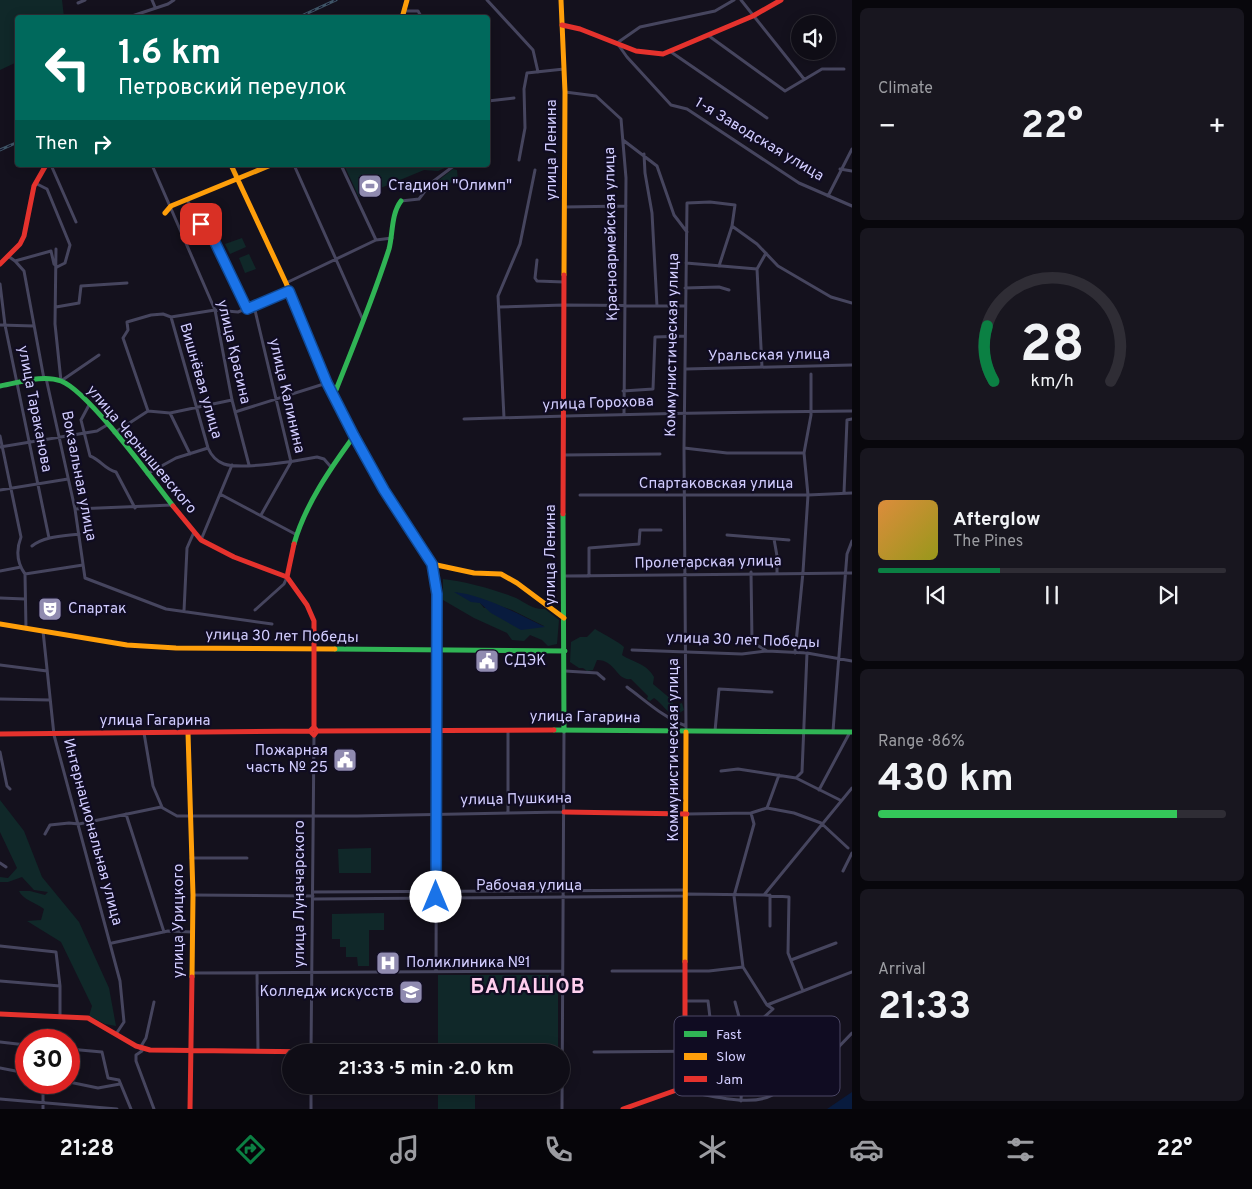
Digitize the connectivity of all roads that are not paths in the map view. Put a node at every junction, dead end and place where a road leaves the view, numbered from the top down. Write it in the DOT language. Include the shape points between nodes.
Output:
graph roads {
  1 [pos="85,0"];
  2 [pos="152,0"];
  3 [pos="174,0"];
  4 [pos="407,0"];
  5 [pos="487,0"];
  6 [pos="561,0"];
  7 [pos="734,0"];
  8 [pos="741,0"];
  9 [pos="781,0"];
  10 [pos="78,3"];
  11 [pos="155,7"];
  12 [pos="404,11"];
  13 [pos="134,15"];
  14 [pos="403,15"];
  15 [pos="420,15"];
  16 [pos="753,16"];
  17 [pos="562,25"];
  18 [pos="709,36"];
  19 [pos="617,43"];
  20 [pos="670,52"];
  21 [pos="564,69"];
  22 [pos="844,70"];
  23 [pos="538,72"];
  24 [pos="804,78"];
  25 [pos="565,92"];
  26 [pos="514,98"];
  27 [pos="490,101"];
  28 [pos="767,118"];
  29 [pos="623,139"];
  30 [pos="852,149"];
  31 [pos="644,154"];
  32 [pos="519,160"];
  33 [pos="45,167"];
  34 [pos="52,167"];
  35 [pos="153,167"];
  36 [pos="232,167"];
  37 [pos="266,167"];
  38 [pos="295,167"];
  39 [pos="342,167"];
  40 [pos="451,167"];
  41 [pos="840,169"];
  42 [pos="535,170"];
  43 [pos="852,171"];
  44 [pos="237,180"];
  45 [pos="35,183"];
  46 [pos="828,196"];
  47 [pos="188,200"];
  48 [pos="402,201"];
  49 [pos="171,206"];
  50 [pos="626,206"];
  51 [pos="852,206"];
  52 [pos="564,207"];
  53 [pos="166,213"];
  54 [pos="76,222"];
  55 [pos="732,226"];
  56 [pos="687,233"];
  57 [pos="393,238"];
  58 [pos="376,240"];
  59 [pos="56,249"];
  60 [pos="766,253"];
  61 [pos="8,256"];
  62 [pos="336,260"];
  63 [pos="537,260"];
  64 [pos="15,262"];
  65 [pos="685,262"];
  66 [pos="0,264"];
  67 [pos="720,266"];
  68 [pos="57,267"];
  69 [pos="757,270"];
  70 [pos="564,282"];
  71 [pos="127,283"];
  72 [pos="286,283"];
  73 [pos="0,284"];
  74 [pos="685,288"];
  75 [pos="729,290"];
  76 [pos="289,291"];
  77 [pos="564,304"];
  78 [pos="852,304"];
  79 [pos="625,305"];
  80 [pos="254,306"];
  81 [pos="499,306"];
  82 [pos="656,306"];
  83 [pos="685,306"];
  84 [pos="56,307"];
  85 [pos="247,309"];
  86 [pos="215,310"];
  87 [pos="171,317"];
  88 [pos="364,322"];
  89 [pos="5,325"];
  90 [pos="0,326"];
  91 [pos="34,326"];
  92 [pos="685,336"];
  93 [pos="100,355"];
  94 [pos="852,365"];
  95 [pos="762,368"];
  96 [pos="686,369"];
  97 [pos="811,374"];
  98 [pos="45,379"];
  99 [pos="61,381"];
  100 [pos="18,383"];
  101 [pos="327,383"];
  102 [pos="0,386"];
  103 [pos="623,390"];
  104 [pos="334,395"];
  105 [pos="232,400"];
  106 [pos="277,400"];
  107 [pos="90,406"];
  108 [pos="196,407"];
  109 [pos="148,411"];
  110 [pos="811,411"];
  111 [pos="852,411"];
  112 [pos="235,412"];
  113 [pos="685,412"];
  114 [pos="170,413"];
  115 [pos="624,414"];
  116 [pos="563,416"];
  117 [pos="504,418"];
  118 [pos="464,419"];
  119 [pos="852,419"];
  120 [pos="107,425"];
  121 [pos="85,433"];
  122 [pos="114,433"];
  123 [pos="0,436"];
  124 [pos="354,436"];
  125 [pos="59,437"];
  126 [pos="30,442"];
  127 [pos="1,447"];
  128 [pos="208,448"];
  129 [pos="684,448"];
  130 [pos="804,453"];
  131 [pos="190,454"];
  132 [pos="660,454"];
  133 [pos="563,455"];
  134 [pos="291,462"];
  135 [pos="232,464"];
  136 [pos="249,465"];
  137 [pos="331,467"];
  138 [pos="147,474"];
  139 [pos="68,479"];
  140 [pos="38,483"];
  141 [pos="12,487"];
  142 [pos="0,490"];
  143 [pos="844,493"];
  144 [pos="852,493"];
  145 [pos="220,494"];
  146 [pos="580,495"];
  147 [pos="686,495"];
  148 [pos="808,495"];
  149 [pos="172,505"];
  150 [pos="135,508"];
  151 [pos="75,509"];
  152 [pos="261,515"];
  153 [pos="661,530"];
  154 [pos="194,532"];
  155 [pos="79,534"];
  156 [pos="297,535"];
  157 [pos="727,535"];
  158 [pos="49,538"];
  159 [pos="774,539"];
  160 [pos="201,540"];
  161 [pos="789,540"];
  162 [pos="852,541"];
  163 [pos="32,546"];
  164 [pos="83,564"];
  165 [pos="432,564"];
  166 [pos="21,568"];
  167 [pos="0,571"];
  168 [pos="751,572"];
  169 [pos="777,572"];
  170 [pos="803,572"];
  171 [pos="850,573"];
  172 [pos="26,574"];
  173 [pos="565,576"];
  174 [pos="589,576"];
  175 [pos="685,576"];
  176 [pos="286,577"];
  177 [pos="1,596"];
  178 [pos="25,599"];
  179 [pos="255,610"];
  180 [pos="184,611"];
  181 [pos="564,618"];
  182 [pos="0,624"];
  183 [pos="272,624"];
  184 [pos="26,629"];
  185 [pos="43,631"];
  186 [pos="315,650"];
  187 [pos="437,650"];
  188 [pos="632,650"];
  189 [pos="686,650"];
  190 [pos="565,651"];
  191 [pos="767,651"];
  192 [pos="795,653"];
  193 [pos="807,653"];
  194 [pos="838,658"];
  195 [pos="852,661"];
  196 [pos="0,665"];
  197 [pos="47,671"];
  198 [pos="565,671"];
  199 [pos="604,678"];
  200 [pos="628,687"];
  201 [pos="772,692"];
  202 [pos="0,699"];
  203 [pos="50,700"];
  204 [pos="436,729"];
  205 [pos="686,729"];
  206 [pos="508,730"];
  207 [pos="314,731"];
  208 [pos="564,731"];
  209 [pos="715,731"];
  210 [pos="833,731"];
  211 [pos="803,732"];
  212 [pos="851,732"];
  213 [pos="144,733"];
  214 [pos="188,733"];
  215 [pos="0,734"];
  216 [pos="54,735"];
  217 [pos="0,752"];
  218 [pos="721,771"];
  219 [pos="779,775"];
  220 [pos="796,778"];
  221 [pos="852,788"];
  222 [pos="10,789"];
  223 [pos="818,790"];
  224 [pos="840,800"];
  225 [pos="162,808"];
  226 [pos="767,808"];
  227 [pos="508,812"];
  228 [pos="564,812"];
  229 [pos="751,813"];
  230 [pos="126,814"];
  231 [pos="436,814"];
  232 [pos="687,814"];
  233 [pos="190,815"];
  234 [pos="313,815"];
  235 [pos="821,823"];
  236 [pos="79,824"];
  237 [pos="45,834"];
  238 [pos="848,848"];
  239 [pos="852,853"];
  240 [pos="191,858"];
  241 [pos="247,858"];
  242 [pos="0,863"];
  243 [pos="6,867"];
  244 [pos="843,871"];
  245 [pos="436,890"];
  246 [pos="564,890"];
  247 [pos="686,893"];
  248 [pos="193,895"];
  249 [pos="764,895"];
  250 [pos="770,895"];
  251 [pos="313,896"];
  252 [pos="734,896"];
  253 [pos="436,897"];
  254 [pos="564,897"];
  255 [pos="770,926"];
  256 [pos="164,932"];
  257 [pos="192,932"];
  258 [pos="112,943"];
  259 [pos="836,943"];
  260 [pos="0,946"];
  261 [pos="791,960"];
  262 [pos="743,967"];
  263 [pos="686,970"];
  264 [pos="436,971"];
  265 [pos="563,971"];
  266 [pos="612,971"];
  267 [pos="313,972"];
  268 [pos="852,972"];
  269 [pos="191,973"];
  270 [pos="257,973"];
  271 [pos="0,981"];
  272 [pos="60,986"];
  273 [pos="803,991"];
  274 [pos="686,1000"];
  275 [pos="154,1002"];
  276 [pos="735,1002"];
  277 [pos="767,1005"];
  278 [pos="0,1014"];
  279 [pos="686,1016"];
  280 [pos="710,1016"];
  281 [pos="739,1016"];
  282 [pos="765,1016"];
  283 [pos="60,1017"];
  284 [pos="852,1033"];
  285 [pos="116,1034"];
  286 [pos="0,1042"];
  287 [pos="15,1044"];
  288 [pos="311,1044"];
  289 [pos="840,1046"];
  290 [pos="140,1048"];
  291 [pos="80,1050"];
  292 [pos="191,1051"];
  293 [pos="258,1052"];
  294 [pos="282,1052"];
  295 [pos="594,1052"];
  296 [pos="674,1052"];
  297 [pos="0,1068"];
  298 [pos="15,1071"];
  299 [pos="80,1084"];
  300 [pos="120,1084"];
  301 [pos="674,1091"];
  302 [pos="44,1094"];
  303 [pos="311,1094"];
  304 [pos="713,1096"];
  305 [pos="741,1096"];
  306 [pos="774,1096"];
  307 [pos="0,1099"];
  308 [pos="741,1101"];
  309 [pos="44,1102"];
  310 [pos="43,1109"];
  311 [pos="117,1109"];
  312 [pos="131,1109"];
  313 [pos="154,1109"];
  314 [pos="190,1109"];
  315 [pos="311,1109"];
  316 [pos="562,1109"];
  317 [pos="623,1109"];
  1 -- 10 [label="street"];
  2 -- 11 [label="street"];
  3 -- 11 [label="street"];
  4 -- 12 [label="street"];
  5 -- 23 [label="street" via="533,50"];
  6 -- 17 [label="street, улица Ленина"];
  7 -- 19 [label="street" via="715,11 640,26"];
  8 -- 16 [label="street"];
  9 -- 16 [label="street"];
  11 -- 13 [label="street"];
  12 -- 14 [label="street"];
  12 -- 15 [label="street" via="418,11"];
  16 -- 18 [label="street"];
  16 -- 24 [label="street"];
  17 -- 19 [label="street"];
  17 -- 21 [label="street, улица Ленина"];
  18 -- 20 [label="street"];
  18 -- 24 [label="street" via="785,91"];
  19 -- 20 [label="street" via="643,53"];
  19 -- 46 [label="street, 1-я Заводская улица" via="671,105 687,109 799,183"];
  20 -- 28 [label="street"];
  21 -- 23 [label="street"];
  21 -- 25 [label="street, улица Ленина"];
  22 -- 24 [label="street" via="822,68"];
  23 -- 32 [label="street" via="527,73 525,78 525,128"];
  25 -- 29 [label="street, Красноармейская улица" via="596,96 621,119"];
  25 -- 52 [label="street, улица Ленина"];
  26 -- 27 [label="street"];
  29 -- 31 [label="street, Коммунистическая улица"];
  29 -- 50 [label="street, Красноармейская улица"];
  30 -- 41 [label="street"];
  31 -- 56 [label="street, Коммунистическая улица" via="657,166 674,215"];
  31 -- 82 [label="street" via="652,213"];
  33 -- 45 [label="street"];
  34 -- 54 [label="street"];
  35 -- 49 [label="street, улица Красина"];
  36 -- 44 [label="street"];
  37 -- 44 [label="street"];
  38 -- 62 [label="street"];
  39 -- 58 [label="street"];
  40 -- 48 [label="street" via="431,182 419,199"];
  41 -- 43 [label="street"];
  41 -- 46 [label="street"];
  42 -- 81 [label="street" via="520,244 498,296"];
  44 -- 47 [label="street"];
  44 -- 72 [label="street"];
  45 -- 61 [label="street" via="24,236"];
  45 -- 68 [label="street" via="47,189 70,245 65,263"];
  46 -- 51 [label="street, 1-я Заводская улица"];
  47 -- 49 [label="street"];
  47 -- 85 [label="street" via="201,224 213,230 212,236"];
  48 -- 57 [label="street" via="396,207"];
  49 -- 53 [label="street"];
  49 -- 86 [label="street, улица Красина"];
  50 -- 52 [label="street"];
  50 -- 79 [label="street, Красноармейская улица"];
  52 -- 70 [label="street, улица Ленина"];
  55 -- 56 [label="street, Коммунистическая улица" via="735,205 687,203"];
  55 -- 60 [label="street"];
  55 -- 67 [label="street"];
  56 -- 65 [label="street, Коммунистическая улица"];
  57 -- 58 [label="street"];
  57 -- 88 [label="street"];
  58 -- 62 [label="street"];
  59 -- 68 [label="street"];
  60 -- 69 [label="street"];
  60 -- 78 [label="street" via="778,266 831,297"];
  61 -- 64 [label="street"];
  61 -- 66 [label="street"];
  62 -- 72 [label="street"];
  62 -- 88 [label="street"];
  63 -- 70 [label="street" via="537,281"];
  64 -- 68 [label="street" via="51,251"];
  64 -- 91 [label="street, Вокзальная улица" via="24,271"];
  65 -- 67 [label="street"];
  65 -- 74 [label="street, Коммунистическая улица"];
  67 -- 69 [label="street"];
  68 -- 84 [label="street"];
  69 -- 95 [label="street"];
  70 -- 77 [label="street, улица Ленина"];
  71 -- 84 [label="street" via="81,286 79,303"];
  72 -- 76 [label="street"];
  73 -- 89 [label="street, улица Тараканова"];
  74 -- 75 [label="street" via="719,287"];
  74 -- 83 [label="street, Коммунистическая улица"];
  76 -- 80 [label="street"];
  76 -- 101 [label="street"];
  77 -- 79 [label="street"];
  77 -- 81 [label="street"];
  77 -- 116 [label="street, улица Ленина"];
  79 -- 82 [label="street"];
  79 -- 103 [label="street, Красноармейская улица"];
  80 -- 85 [label="street"];
  80 -- 106 [label="street, улица Калинина"];
  81 -- 117 [label="street"];
  82 -- 83 [label="street"];
  83 -- 92 [label="street, Коммунистическая улица"];
  84 -- 99 [label="street"];
  85 -- 86 [label="street" via="238,312"];
  86 -- 87 [label="street"];
  86 -- 105 [label="street, улица Красина"];
  87 -- 108 [label="street, Вишнёвая улица"];
  87 -- 109 [label="street" via="151,315 127,322 128,330 123,338"];
  88 -- 104 [label="street"];
  89 -- 90 [label="street"];
  89 -- 91 [label="street"];
  89 -- 100 [label="street, улица Тараканова"];
  91 -- 98 [label="street, Вокзальная улица"];
  92 -- 96 [label="street, Коммунистическая улица"];
  92 -- 103 [label="street" via="655,337 653,389"];
  93 -- 99 [label="street"];
  94 -- 95 [label="street, Уральская улица"];
  95 -- 96 [label="street, Уральская улица"];
  96 -- 113 [label="street, Коммунистическая улица"];
  97 -- 110 [label="street"];
  98 -- 99 [label="street"];
  98 -- 100 [label="street"];
  98 -- 125 [label="street, Вокзальная улица"];
  99 -- 107 [label="street, улица Чернышевского" via="73,388"];
  100 -- 102 [label="street"];
  100 -- 126 [label="street, улица Тараканова"];
  101 -- 104 [label="street"];
  101 -- 106 [label="street"];
  103 -- 115 [label="street, Красноармейская улица"];
  104 -- 124 [label="street"];
  105 -- 108 [label="street"];
  105 -- 112 [label="street, улица Красина"];
  106 -- 112 [label="street"];
  106 -- 134 [label="street, улица Калинина"];
  107 -- 120 [label="street, улица Чернышевского"];
  107 -- 121 [label="street" via="82,420"];
  108 -- 114 [label="street"];
  108 -- 128 [label="street, Вишнёвая улица"];
  109 -- 114 [label="street"];
  109 -- 122 [label="street"];
  110 -- 111 [label="street, улица Горохова"];
  110 -- 113 [label="street, улица Горохова"];
  110 -- 130 [label="street"];
  112 -- 136 [label="street, улица Красина"];
  113 -- 115 [label="street, улица Горохова"];
  113 -- 129 [label="street, Коммунистическая улица"];
  114 -- 131 [label="street"];
  115 -- 116 [label="street, улица Горохова"];
  116 -- 117 [label="street, улица Горохова"];
  116 -- 133 [label="street, улица Ленина"];
  117 -- 118 [label="street, улица Горохова"];
  119 -- 143 [label="street" via="847,420"];
  120 -- 121 [label="street"];
  120 -- 122 [label="street, улица Чернышевского"];
  121 -- 125 [label="street"];
  121 -- 150 [label="street" via="90,456 98,459 106,470 116,472"];
  122 -- 138 [label="street, улица Чернышевского"];
  123 -- 127 [label="street"];
  124 -- 137 [label="street"];
  124 -- 165 [label="street"];
  125 -- 126 [label="street"];
  125 -- 139 [label="street, Вокзальная улица"];
  126 -- 127 [label="street"];
  126 -- 140 [label="street, улица Тараканова"];
  127 -- 141 [label="street"];
  128 -- 131 [label="street"];
  128 -- 135 [label="street, Вишнёвая улица" via="220,462"];
  129 -- 130 [label="street"];
  129 -- 147 [label="street, Коммунистическая улица"];
  130 -- 148 [label="street"];
  131 -- 138 [label="street"];
  132 -- 133 [label="street"];
  133 -- 173 [label="street, улица Ленина"];
  134 -- 136 [label="street"];
  134 -- 137 [label="street" via="318,457"];
  134 -- 152 [label="street, улица Калинина"];
  135 -- 136 [label="street"];
  135 -- 145 [label="street"];
  137 -- 156 [label="street"];
  138 -- 149 [label="street, улица Чернышевского"];
  139 -- 140 [label="street"];
  139 -- 151 [label="street, Вокзальная улица"];
  140 -- 141 [label="street"];
  140 -- 158 [label="street, улица Тараканова"];
  141 -- 142 [label="street"];
  141 -- 166 [label="street" via="21,537 17,547"];
  143 -- 144 [label="street, Спартаковская улица"];
  143 -- 148 [label="street, Спартаковская улица"];
  145 -- 152 [label="street"];
  145 -- 160 [label="street"];
  146 -- 147 [label="street, Спартаковская улица"];
  147 -- 148 [label="street, Спартаковская улица"];
  147 -- 175 [label="street, Коммунистическая улица"];
  148 -- 170 [label="street"];
  149 -- 150 [label="street"];
  149 -- 154 [label="street, улица Чернышевского"];
  150 -- 151 [label="street"];
  151 -- 155 [label="street, Вокзальная улица"];
  152 -- 156 [label="street"];
  153 -- 174 [label="street" via="640,530 639,544 589,548"];
  154 -- 160 [label="street, улица Чернышевского"];
  154 -- 180 [label="street" via="187,548"];
  155 -- 158 [label="street"];
  155 -- 164 [label="street, Вокзальная улица"];
  156 -- 176 [label="street"];
  157 -- 159 [label="street"];
  158 -- 163 [label="street"];
  159 -- 161 [label="street"];
  159 -- 169 [label="street"];
  160 -- 176 [label="street, улица Чернышевского"];
  162 -- 171 [label="street" via="847,554"];
  164 -- 172 [label="street"];
  164 -- 180 [label="street, Вокзальная улица" via="85,578 166,609"];
  165 -- 181 [label="street" via="501,574"];
  165 -- 187 [label="street" via="437,594"];
  166 -- 167 [label="street"];
  166 -- 172 [label="street"];
  168 -- 169 [label="street, Пролетарская улица"];
  168 -- 175 [label="street, Пролетарская улица"];
  168 -- 191 [label="street" via="752,642"];
  169 -- 170 [label="street, Пролетарская улица"];
  170 -- 171 [label="street, Пролетарская улица"];
  170 -- 192 [label="street"];
  171 -- 194 [label="street"];
  172 -- 178 [label="street"];
  173 -- 174 [label="street, Пролетарская улица"];
  173 -- 181 [label="street, улица Ленина"];
  174 -- 175 [label="street, Пролетарская улица"];
  175 -- 189 [label="street, Коммунистическая улица"];
  176 -- 179 [label="street" via="284,584"];
  176 -- 186 [label="street, улица Луначарского" via="307,605 314,621"];
  177 -- 178 [label="street"];
  178 -- 184 [label="street"];
  180 -- 183 [label="street"];
  181 -- 190 [label="street, улица Ленина"];
  182 -- 184 [label="street, улица 30 лет Победы"];
  184 -- 185 [label="street, улица 30 лет Победы"];
  185 -- 186 [label="street, улица 30 лет Победы" via="128,646"];
  185 -- 197 [label="street, Интернациональная улица"];
  186 -- 187 [label="street, улица 30 лет Победы"];
  186 -- 207 [label="street, улица Луначарского"];
  187 -- 190 [label="street, улица 30 лет Победы"];
  187 -- 204 [label="street"];
  188 -- 189 [label="street, улица 30 лет Победы"];
  189 -- 191 [label="street, улица 30 лет Победы" via="742,654"];
  189 -- 205 [label="street, Коммунистическая улица"];
  190 -- 198 [label="street, улица Ленина"];
  191 -- 192 [label="street, улица 30 лет Победы"];
  192 -- 193 [label="street, улица 30 лет Победы"];
  193 -- 194 [label="street, улица 30 лет Победы"];
  193 -- 211 [label="street"];
  194 -- 195 [label="street, улица 30 лет Победы"];
  194 -- 210 [label="street"];
  196 -- 197 [label="street"];
  197 -- 203 [label="street, Интернациональная улица"];
  198 -- 199 [label="street" via="596,673"];
  198 -- 208 [label="street, улица Ленина"];
  200 -- 205 [label="street"];
  201 -- 209 [label="street" via="719,690"];
  202 -- 203 [label="street"];
  203 -- 216 [label="street, Интернациональная улица"];
  204 -- 206 [label="street, улица Гагарина"];
  204 -- 207 [label="street, улица Гагарина"];
  204 -- 231 [label="street"];
  205 -- 208 [label="street, улица Гагарина"];
  205 -- 209 [label="street, улица Гагарина"];
  205 -- 232 [label="street, Коммунистическая улица"];
  206 -- 208 [label="street, улица Гагарина"];
  206 -- 227 [label="street"];
  207 -- 214 [label="street, улица Гагарина"];
  207 -- 234 [label="street, улица Луначарского"];
  208 -- 228 [label="street, улица Ленина"];
  209 -- 211 [label="street, улица Гагарина"];
  210 -- 211 [label="street, улица Гагарина"];
  210 -- 212 [label="street, улица Гагарина"];
  211 -- 220 [label="street" via="802,772"];
  212 -- 223 [label="street"];
  213 -- 214 [label="street, улица Гагарина"];
  213 -- 216 [label="street, улица Гагарина"];
  213 -- 225 [label="street" via="153,786"];
  214 -- 233 [label="street, улица Урицкого"];
  215 -- 216 [label="street, улица Гагарина"];
  216 -- 236 [label="street, Интернациональная улица"];
  217 -- 222 [label="street"];
  218 -- 219 [label="street" via="738,768"];
  219 -- 220 [label="street"];
  219 -- 226 [label="street"];
  220 -- 223 [label="street"];
  221 -- 224 [label="street"];
  223 -- 224 [label="street"];
  224 -- 235 [label="street"];
  225 -- 230 [label="street"];
  225 -- 233 [label="street, улица Пушкина" via="177,816"];
  226 -- 229 [label="street, улица Пушкина"];
  226 -- 235 [label="street"];
  227 -- 228 [label="street, улица Пушкина"];
  227 -- 231 [label="street, улица Пушкина"];
  228 -- 232 [label="street, улица Пушкина"];
  228 -- 246 [label="street, улица Ленина"];
  229 -- 232 [label="street, улица Пушкина"];
  229 -- 252 [label="street" via="754,824"];
  230 -- 236 [label="street"];
  230 -- 256 [label="street"];
  231 -- 234 [label="street, улица Пушкина"];
  231 -- 245 [label="street"];
  232 -- 247 [label="street, Коммунистическая улица"];
  233 -- 234 [label="street, улица Пушкина"];
  233 -- 240 [label="street, улица Урицкого"];
  234 -- 251 [label="street, улица Луначарского"];
  235 -- 238 [label="street"];
  235 -- 249 [label="street"];
  236 -- 237 [label="street" via="50,825"];
  236 -- 258 [label="street, Интернациональная улица" via="107,935"];
  239 -- 244 [label="street"];
  240 -- 241 [label="street"];
  240 -- 248 [label="street, улица Урицкого"];
  242 -- 243 [label="street"];
  245 -- 246 [label="street, Рабочая улица"];
  245 -- 251 [label="street, Рабочая улица"];
  245 -- 253 [label="street"];
  246 -- 247 [label="street, Рабочая улица"];
  246 -- 254 [label="street, улица Ленина"];
  247 -- 252 [label="street"];
  247 -- 254 [label="street, Рабочая улица"];
  247 -- 263 [label="street, Коммунистическая улица"];
  248 -- 251 [label="street, Рабочая улица"];
  248 -- 257 [label="street, улица Урицкого"];
  249 -- 250 [label="street"];
  249 -- 252 [label="street"];
  250 -- 255 [label="street"];
  250 -- 261 [label="street" via="789,897 788,953"];
  251 -- 253 [label="street, Рабочая улица"];
  251 -- 267 [label="street, улица Луначарского"];
  252 -- 262 [label="street"];
  253 -- 254 [label="street, Рабочая улица"];
  253 -- 264 [label="street"];
  254 -- 265 [label="street, улица Ленина"];
  256 -- 257 [label="street"];
  256 -- 258 [label="street"];
  257 -- 269 [label="street, улица Урицкого"];
  258 -- 285 [label="street, Интернациональная улица" via="124,1022"];
  259 -- 261 [label="street"];
  260 -- 272 [label="street" via="56,952"];
  261 -- 273 [label="street"];
  262 -- 263 [label="street"];
  262 -- 277 [label="street"];
  263 -- 266 [label="street"];
  263 -- 274 [label="street, Коммунистическая улица"];
  264 -- 265 [label="street"];
  264 -- 267 [label="street"];
  265 -- 316 [label="street, улица Ленина"];
  267 -- 270 [label="street"];
  267 -- 288 [label="street, улица Луначарского"];
  268 -- 273 [label="street"];
  269 -- 270 [label="street"];
  269 -- 292 [label="street, улица Урицкого"];
  270 -- 293 [label="street"];
  271 -- 272 [label="street"];
  272 -- 283 [label="street"];
  273 -- 277 [label="street"];
  274 -- 279 [label="street, Коммунистическая улица"];
  274 -- 280 [label="street" via="708,1001"];
  275 -- 290 [label="street" via="146,1038"];
  276 -- 281 [label="street"];
  277 -- 282 [label="street" via="772,1009"];
  278 -- 283 [label="street"];
  283 -- 285 [label="street" via="88,1018"];
  284 -- 289 [label="street"];
  285 -- 290 [label="street"];
  286 -- 287 [label="street"];
  290 -- 292 [label="street"];
  290 -- 313 [label="street" via="142,1051 136,1055 137,1067"];
  291 -- 300 [label="street" via="102,1052 108,1078 119,1080"];
  292 -- 293 [label="street"];
  292 -- 314 [label="street, улица Урицкого"];
  293 -- 294 [label="street"];
  295 -- 296 [label="street"];
  297 -- 298 [label="street"];
  299 -- 300 [label="street" via="98,1088"];
  300 -- 312 [label="street"];
  301 -- 317 [label="street"];
  302 -- 309 [label="street"];
  303 -- 315 [label="street"];
  304 -- 308 [label="street"];
  305 -- 308 [label="street"];
  306 -- 308 [label="street" via="756,1102"];
  307 -- 309 [label="street"];
  309 -- 310 [label="street"];
  309 -- 311 [label="street"];
}
